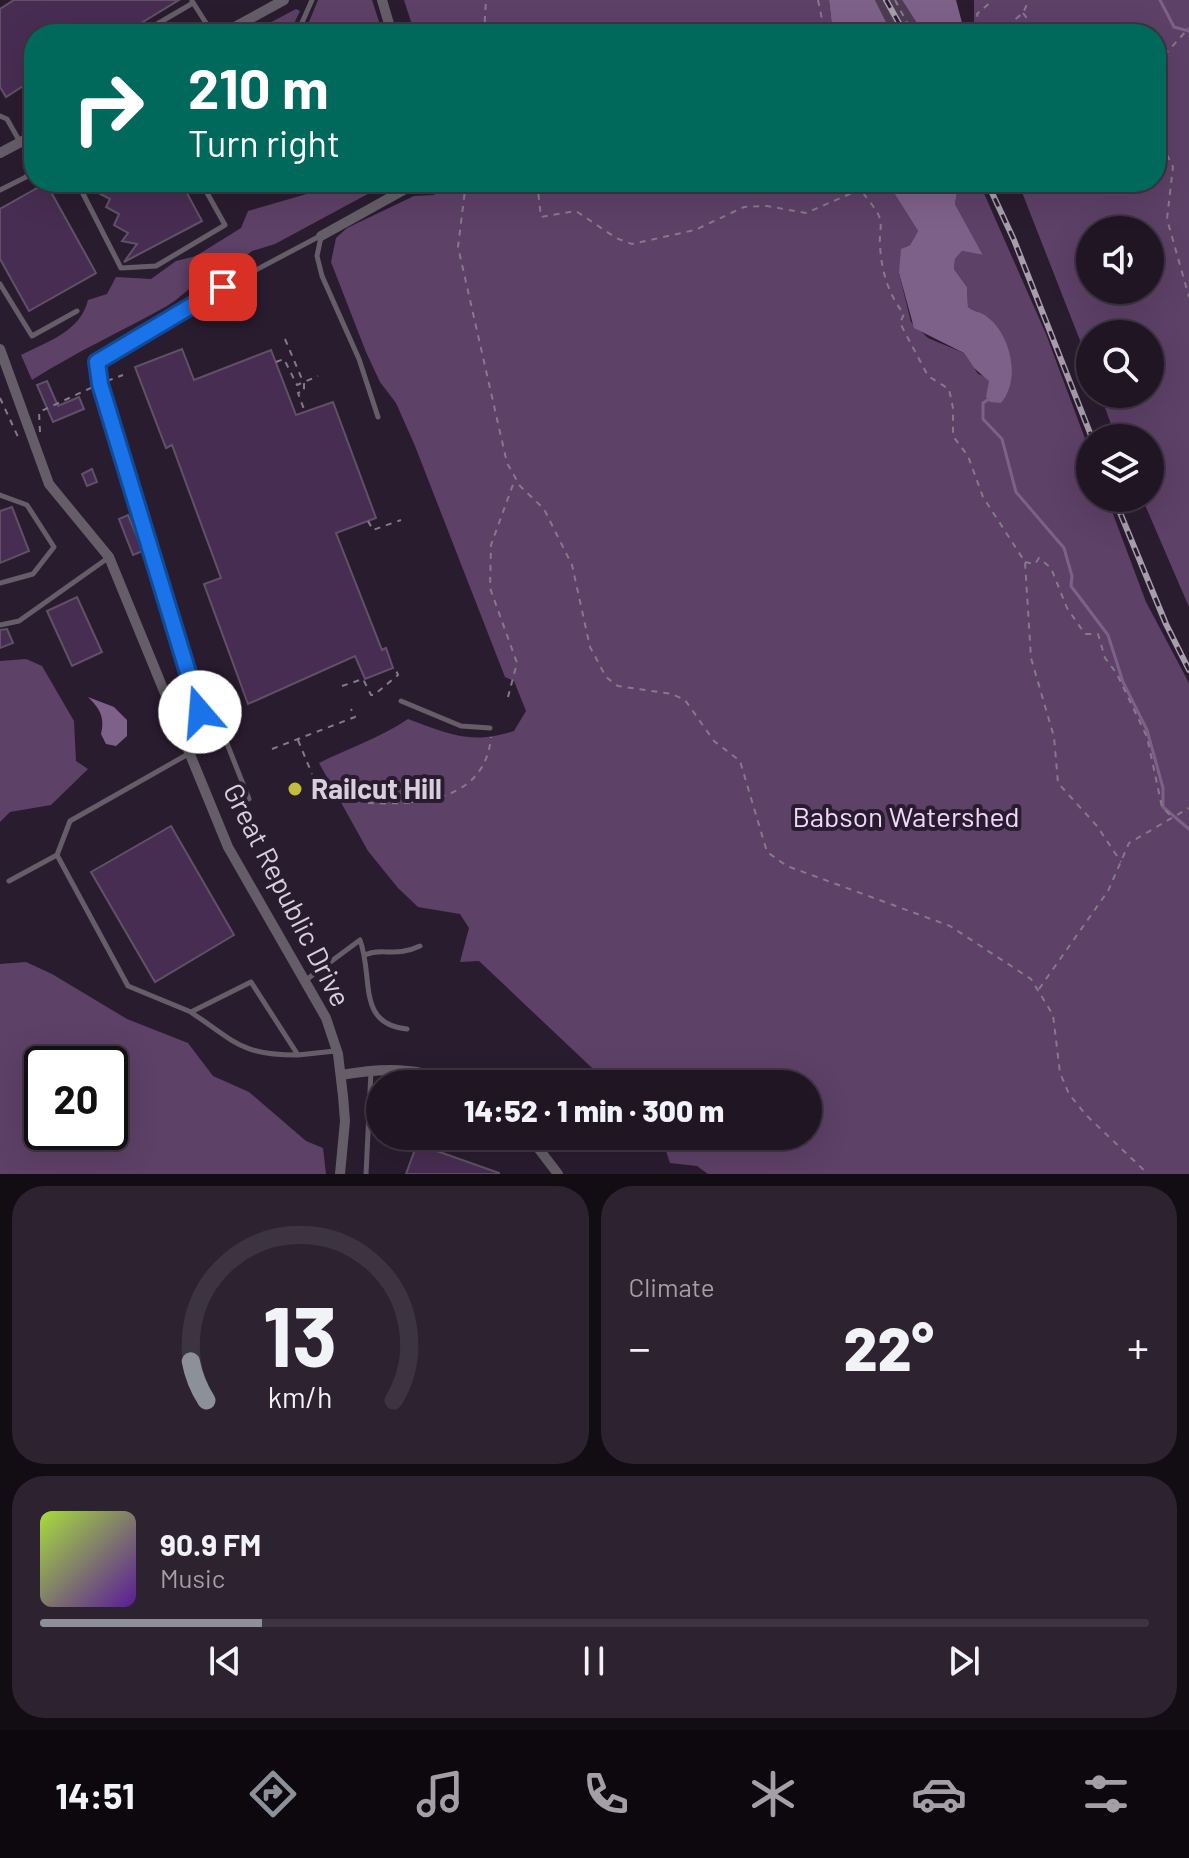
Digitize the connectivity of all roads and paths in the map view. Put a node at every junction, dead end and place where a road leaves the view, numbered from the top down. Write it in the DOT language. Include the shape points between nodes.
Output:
graph roads {
  1 [pos="312,0"];
  2 [pos="382,0"];
  3 [pos="486,0"];
  4 [pos="818,0"];
  5 [pos="895,0"];
  6 [pos="993,0"];
  7 [pos="1029,0"];
  8 [pos="192,1"];
  9 [pos="279,1"];
  10 [pos="1023,13"];
  11 [pos="156,24"];
  12 [pos="207,24"];
  13 [pos="239,24"];
  14 [pos="301,24"];
  15 [pos="389,24"];
  16 [pos="485,24"];
  17 [pos="823,24"];
  18 [pos="908,24"];
  19 [pos="979,24"];
  20 [pos="1009,24"];
  21 [pos="1031,24"];
  22 [pos="1189,28"];
  23 [pos="1166,53"];
  24 [pos="0,116"];
  25 [pos="24,140"];
  26 [pos="20,142"];
  27 [pos="0,153"];
  28 [pos="1166,153"];
  29 [pos="24,178"];
  30 [pos="0,190"];
  31 [pos="82,192"];
  32 [pos="207,192"];
  33 [pos="400,192"];
  34 [pos="465,192"];
  35 [pos="538,192"];
  36 [pos="855,192"];
  37 [pos="862,192"];
  38 [pos="321,236"];
  39 [pos="0,284"];
  40 [pos="1189,297"];
  41 [pos="77,311"];
  42 [pos="285,339"];
  43 [pos="0,349"];
  44 [pos="276,362"];
  45 [pos="123,375"];
  46 [pos="318,376"];
  47 [pos="100,384"];
  48 [pos="304,384"];
  49 [pos="0,398"];
  50 [pos="305,412"];
  51 [pos="378,417"];
  52 [pos="32,436"];
  53 [pos="516,478"];
  54 [pos="0,495"];
  55 [pos="401,520"];
  56 [pos="368,521"];
  57 [pos="109,557"];
  58 [pos="1025,562"];
  59 [pos="0,583"];
  60 [pos="0,625"];
  61 [pos="395,668"];
  62 [pos="342,686"];
  63 [pos="508,697"];
  64 [pos="401,701"];
  65 [pos="351,709"];
  66 [pos="204,728"];
  67 [pos="490,728"];
  68 [pos="182,735"];
  69 [pos="298,739"];
  70 [pos="272,749"];
  71 [pos="190,753"];
  72 [pos="312,774"];
  73 [pos="413,789"];
  74 [pos="249,799"];
  75 [pos="368,803"];
  76 [pos="412,803"];
  77 [pos="1189,808"];
  78 [pos="1174,817"];
  79 [pos="57,855"];
  80 [pos="1121,862"];
  81 [pos="9,881"];
  82 [pos="420,946"];
  83 [pos="365,955"];
  84 [pos="306,980"];
  85 [pos="1039,989"];
  86 [pos="191,1012"];
  87 [pos="407,1029"];
  88 [pos="336,1050"];
  89 [pos="298,1055"];
  90 [pos="371,1069"];
  91 [pos="390,1070"];
  92 [pos="341,1075"];
  93 [pos="540,1150"];
  94 [pos="340,1174"];
  95 [pos="366,1174"];
  96 [pos="558,1174"];
  97 [pos="1148,1174"];
  1 -- 14 [label="lane"];
  2 -- 15 [label="street"];
  3 -- 16 [label="path"];
  4 -- 17 [label="path"];
  5 -- 18 [label="path"];
  6 -- 19 [label="path" via="977,14"];
  7 -- 10 [label="path"];
  8 -- 11 [label="lane"];
  8 -- 12 [label="lane"];
  9 -- 13 [label="street"];
  10 -- 20 [label="path"];
  10 -- 21 [label="path"];
  22 -- 23 [label="path"];
  24 -- 26 [label="lane"];
  25 -- 26 [label="street"];
  26 -- 27 [label="street"];
  28 -- 40 [label="path" via="1173,167 1167,219"];
  29 -- 30 [label="lane"];
  31 -- 32 [label="lane" via="121,268 156,266 225,225"];
  33 -- 38 [label="street"];
  34 -- 53 [label="path" via="458,247 491,403"];
  35 -- 36 [label="path" via="541,217 576,211 632,244 695,230 744,207 806,213"];
  37 -- 58 [label="path" via="881,221 885,278 904,314 900,323 928,376 949,389 953,436 968,456 983,497"];
  38 -- 47 [label="lane" via="120,345 97,362"];
  38 -- 51 [label="lane" via="317,256 322,276"];
  39 -- 41 [label="lane" via="32,336"];
  42 -- 48 [label="path"];
  43 -- 52 [label="street, Great Republic Drive"];
  44 -- 48 [label="path" via="284,359 297,385"];
  45 -- 47 [label="path"];
  46 -- 48 [label="path"];
  47 -- 52 [label="path" via="39,412 43,431"];
  47 -- 66 [label="lane"];
  48 -- 50 [label="path" via="298,393"];
  49 -- 52 [label="path" via="17,439"];
  52 -- 57 [label="street, Great Republic Drive" via="49,484"];
  53 -- 63 [label="path" via="491,545 490,588 517,663"];
  53 -- 85 [label="path" via="544,509 572,565 590,647 606,677 618,686 685,700 714,741 740,761 767,852 787,866 950,926"];
  54 -- 59 [label="lane" via="27,505 54,547 33,574"];
  55 -- 56 [label="path" via="373,530"];
  57 -- 60 [label="lane" via="19,621"];
  57 -- 68 [label="street, Great Republic Drive"];
  58 -- 78 [label="path" via="1035,564 1039,558 1051,568 1067,608 1085,634 1098,634 1102,640 1105,658 1147,737 1162,807"];
  58 -- 80 [label="path" via="1031,658 1054,737 1058,783"];
  61 -- 62 [label="path" via="398,675 374,695 363,679"];
  64 -- 67 [label="lane" via="461,726"];
  65 -- 69 [label="path" via="355,717"];
  66 -- 68 [label="lane"];
  66 -- 74 [label="lane" via="224,736"];
  67 -- 76 [label="path" via="488,751 461,790"];
  68 -- 71 [label="street, Great Republic Drive"];
  69 -- 70 [label="path"];
  69 -- 72 [label="path"];
  71 -- 79 [label="lane" via="70,821"];
  71 -- 84 [label="street, Great Republic Drive" via="228,847"];
  73 -- 76 [label="path"];
  75 -- 76 [label="path"];
  77 -- 78 [label="path"];
  78 -- 80 [label="path" via="1129,843"];
  79 -- 81 [label="lane"];
  79 -- 86 [label="lane" via="128,986"];
  80 -- 85 [label="path" via="1108,891"];
  82 -- 83 [label="lane" via="402,954"];
  83 -- 84 [label="lane" via="360,940"];
  83 -- 87 [label="lane" via="373,1012 384,1025"];
  84 -- 88 [label="street, Great Republic Drive"];
  85 -- 97 [label="path" via="1053,1015 1060,1073 1069,1094"];
  86 -- 89 [label="lane" via="242,1049"];
  86 -- 89 [label="lane" via="251,982"];
  88 -- 89 [label="lane"];
  88 -- 92 [label="street, Great Republic Drive"];
  90 -- 91 [label="street"];
  90 -- 92 [label="street"];
  90 -- 95 [label="lane"];
  92 -- 94 [label="street, Great Republic Drive" via="345,1121"];
  93 -- 96 [label="street"];
}
